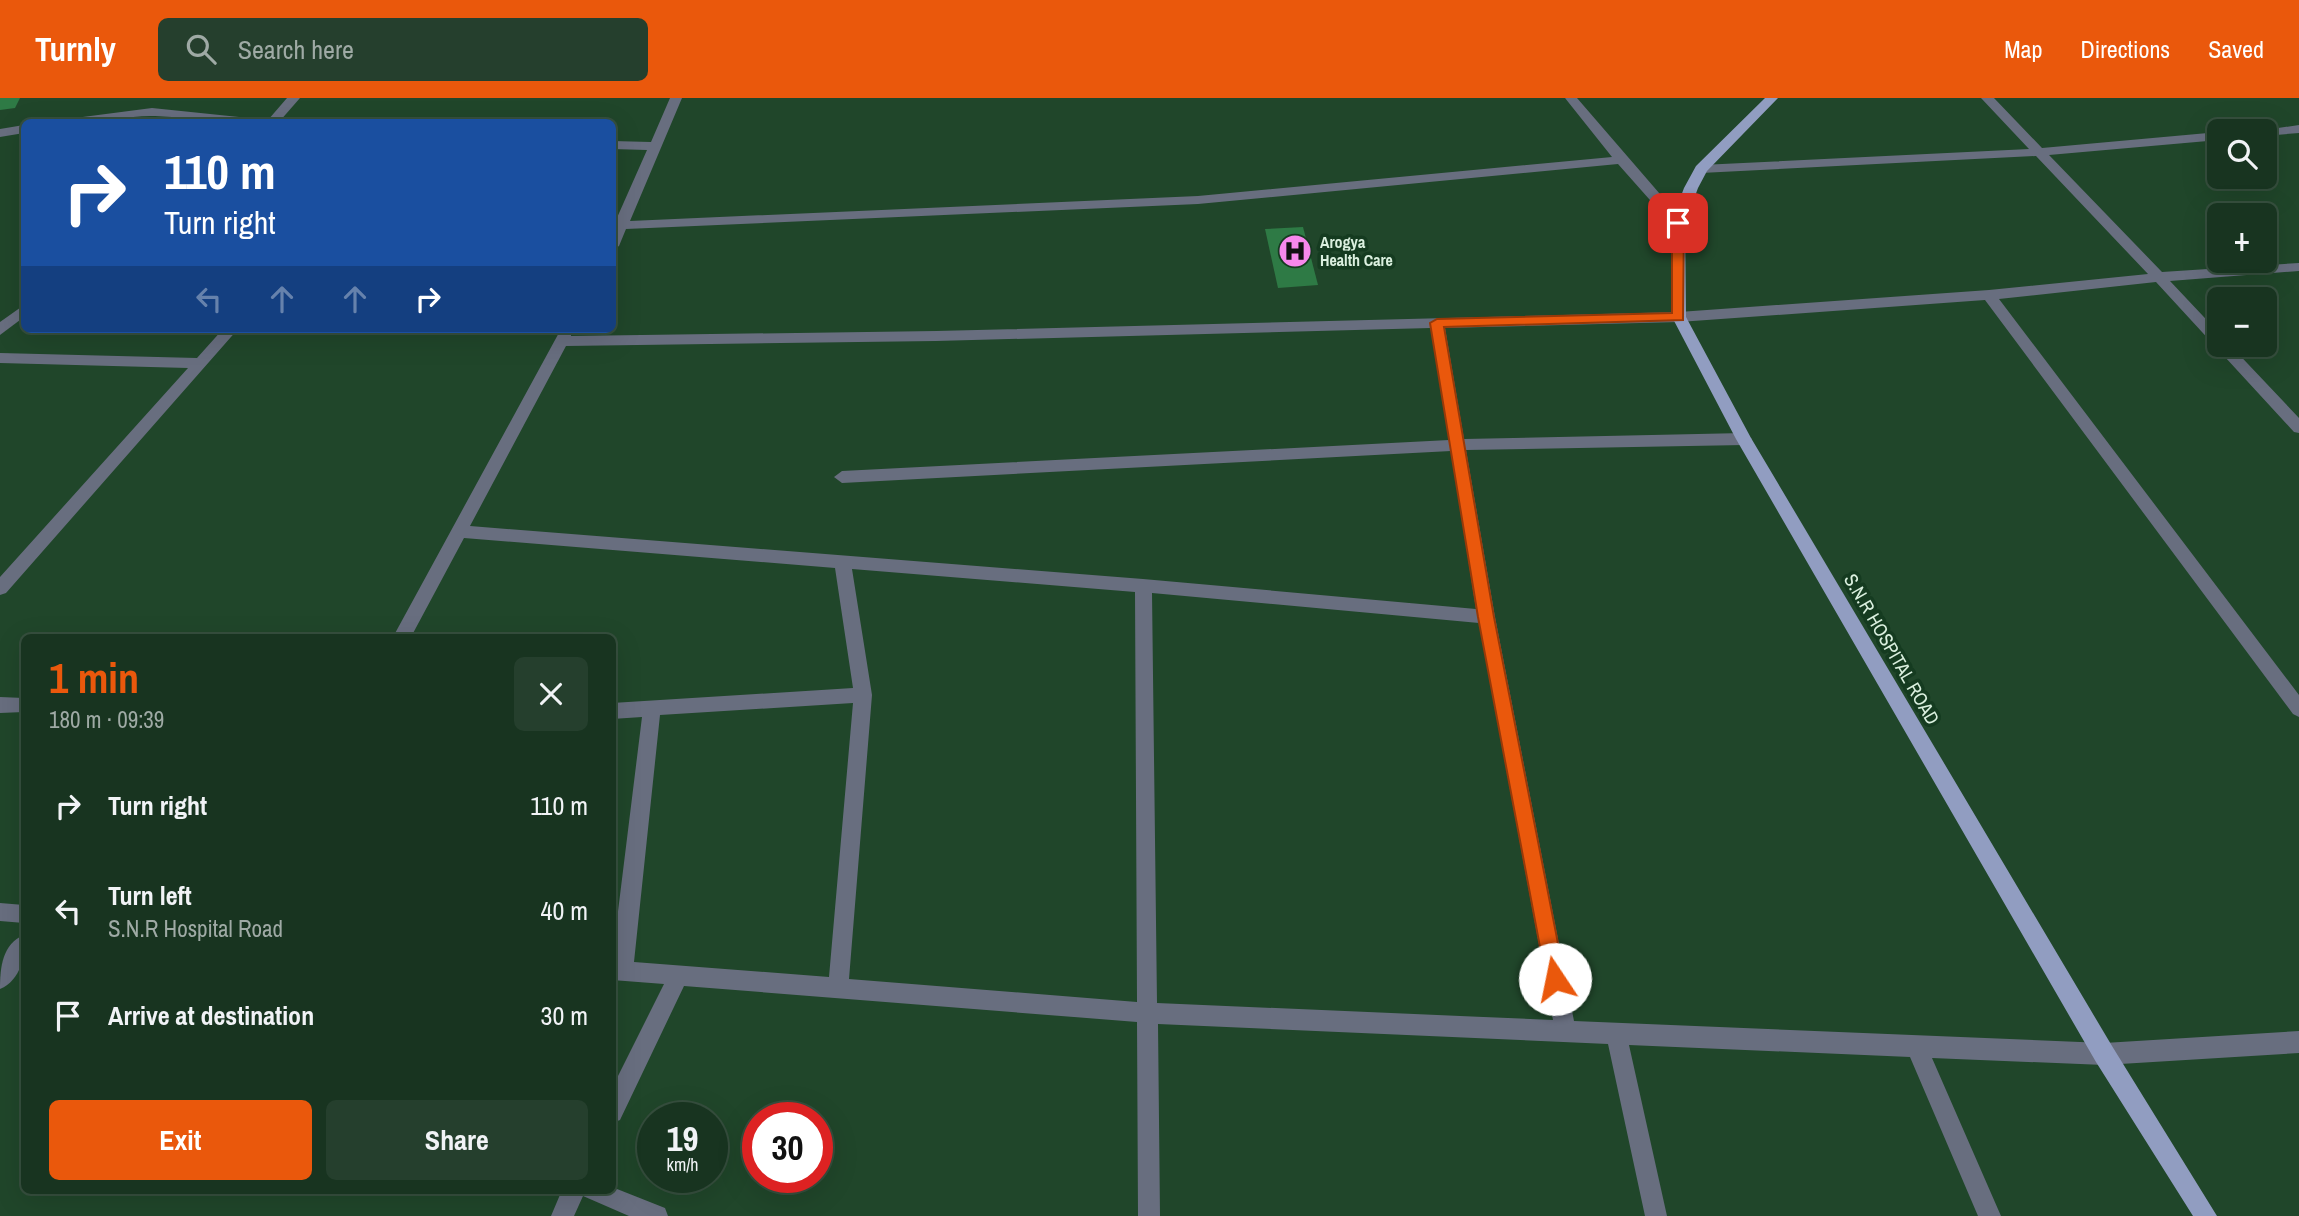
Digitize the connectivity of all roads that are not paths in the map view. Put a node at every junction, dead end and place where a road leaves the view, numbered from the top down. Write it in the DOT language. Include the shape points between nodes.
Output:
graph roads {
  1 [pos="153,98"];
  2 [pos="294,98"];
  3 [pos="676,98"];
  4 [pos="1571,98"];
  5 [pos="1772,98"];
  6 [pos="1987,98"];
  7 [pos="152,112"];
  8 [pos="98,119"];
  9 [pos="223,119"];
  10 [pos="276,119"];
  11 [pos="2299,129"];
  12 [pos="21,130"];
  13 [pos="2277,131"];
  14 [pos="0,133"];
  15 [pos="2207,137"];
  16 [pos="616,145"];
  17 [pos="656,146"];
  18 [pos="2038,152"];
  19 [pos="1622,160"];
  20 [pos="1701,169"];
  21 [pos="1678,223"];
  22 [pos="624,225"];
  23 [pos="616,239"];
  24 [pos="2299,267"];
  25 [pos="2159,277"];
  26 [pos="1989,295"];
  27 [pos="21,312"];
  28 [pos="1679,317"];
  29 [pos="1437,323"];
  30 [pos="2207,329"];
  31 [pos="0,330"];
  32 [pos="227,333"];
  33 [pos="565,335"];
  34 [pos="2233,357"];
  35 [pos="0,358"];
  36 [pos="200,363"];
  37 [pos="2299,428"];
  38 [pos="1744,439"];
  39 [pos="1457,445"];
  40 [pos="842,477"];
  41 [pos="460,531"];
  42 [pos="842,562"];
  43 [pos="1143,586"];
  44 [pos="0,588"];
  45 [pos="1486,617"];
  46 [pos="404,634"];
  47 [pos="863,695"];
  48 [pos="0,705"];
  49 [pos="21,705"];
  50 [pos="652,709"];
  51 [pos="2299,709"];
  52 [pos="616,711"];
  53 [pos="0,912"];
  54 [pos="21,914"];
  55 [pos="21,949"];
  56 [pos="618,970"];
  57 [pos="678,977"];
  58 [pos="0,979"];
  59 [pos="838,988"];
  60 [pos="1149,1013"];
  61 [pos="1565,1031"];
  62 [pos="1616,1033"];
  63 [pos="2299,1042"];
  64 [pos="1916,1047"];
  65 [pos="2104,1055"];
  66 [pos="616,1104"];
  67 [pos="573,1194"];
  68 [pos="602,1194"];
  69 [pos="562,1216"];
  70 [pos="657,1216"];
  71 [pos="1149,1216"];
  72 [pos="1656,1216"];
  73 [pos="1990,1216"];
  74 [pos="2206,1216"];
  1 -- 7 [label="street"];
  2 -- 10 [label="street"];
  3 -- 17 [label="street"];
  4 -- 19 [label="street"];
  5 -- 20 [label="main road, S.N.R HOSPITAL ROAD"];
  6 -- 18 [label="street"];
  7 -- 8 [label="street"];
  7 -- 9 [label="street"];
  11 -- 13 [label="street"];
  12 -- 14 [label="street"];
  15 -- 18 [label="street"];
  16 -- 17 [label="street"];
  17 -- 22 [label="street"];
  18 -- 20 [label="street"];
  18 -- 25 [label="street"];
  19 -- 21 [label="street"];
  19 -- 22 [label="street" via="1198,200"];
  20 -- 21 [label="main road, S.N.R HOSPITAL ROAD"];
  21 -- 28 [label="main road, S.N.R HOSPITAL ROAD"];
  22 -- 23 [label="street"];
  24 -- 25 [label="street"];
  25 -- 26 [label="street"];
  25 -- 30 [label="street"];
  26 -- 28 [label="street"];
  26 -- 51 [label="street"];
  27 -- 31 [label="street"];
  28 -- 29 [label="street"];
  28 -- 38 [label="main road, S.N.R HOSPITAL ROAD"];
  29 -- 33 [label="street" via="936,336"];
  29 -- 39 [label="street"];
  32 -- 36 [label="street"];
  33 -- 41 [label="street"];
  34 -- 37 [label="street"];
  35 -- 36 [label="street"];
  36 -- 44 [label="street"];
  38 -- 39 [label="street"];
  38 -- 65 [label="main road, S.N.R HOSPITAL ROAD"];
  39 -- 40 [label="street"];
  39 -- 45 [label="street"];
  41 -- 42 [label="street"];
  41 -- 46 [label="street"];
  42 -- 43 [label="street"];
  42 -- 47 [label="street"];
  43 -- 45 [label="street"];
  43 -- 60 [label="street"];
  45 -- 61 [label="street"];
  47 -- 50 [label="street"];
  47 -- 59 [label="street"];
  48 -- 49 [label="street"];
  50 -- 52 [label="street"];
  50 -- 56 [label="street"];
  53 -- 54 [label="street"];
  55 -- 58 [label="street"];
  56 -- 57 [label="street"];
  57 -- 59 [label="street"];
  57 -- 66 [label="street"];
  59 -- 60 [label="street"];
  60 -- 61 [label="street"];
  60 -- 71 [label="street"];
  61 -- 62 [label="street"];
  62 -- 64 [label="street"];
  62 -- 72 [label="street"];
  63 -- 65 [label="street"];
  64 -- 65 [label="street"];
  64 -- 73 [label="street"];
  65 -- 74 [label="main road, S.N.R HOSPITAL ROAD"];
  67 -- 69 [label="street"];
  68 -- 70 [label="street"];
}
